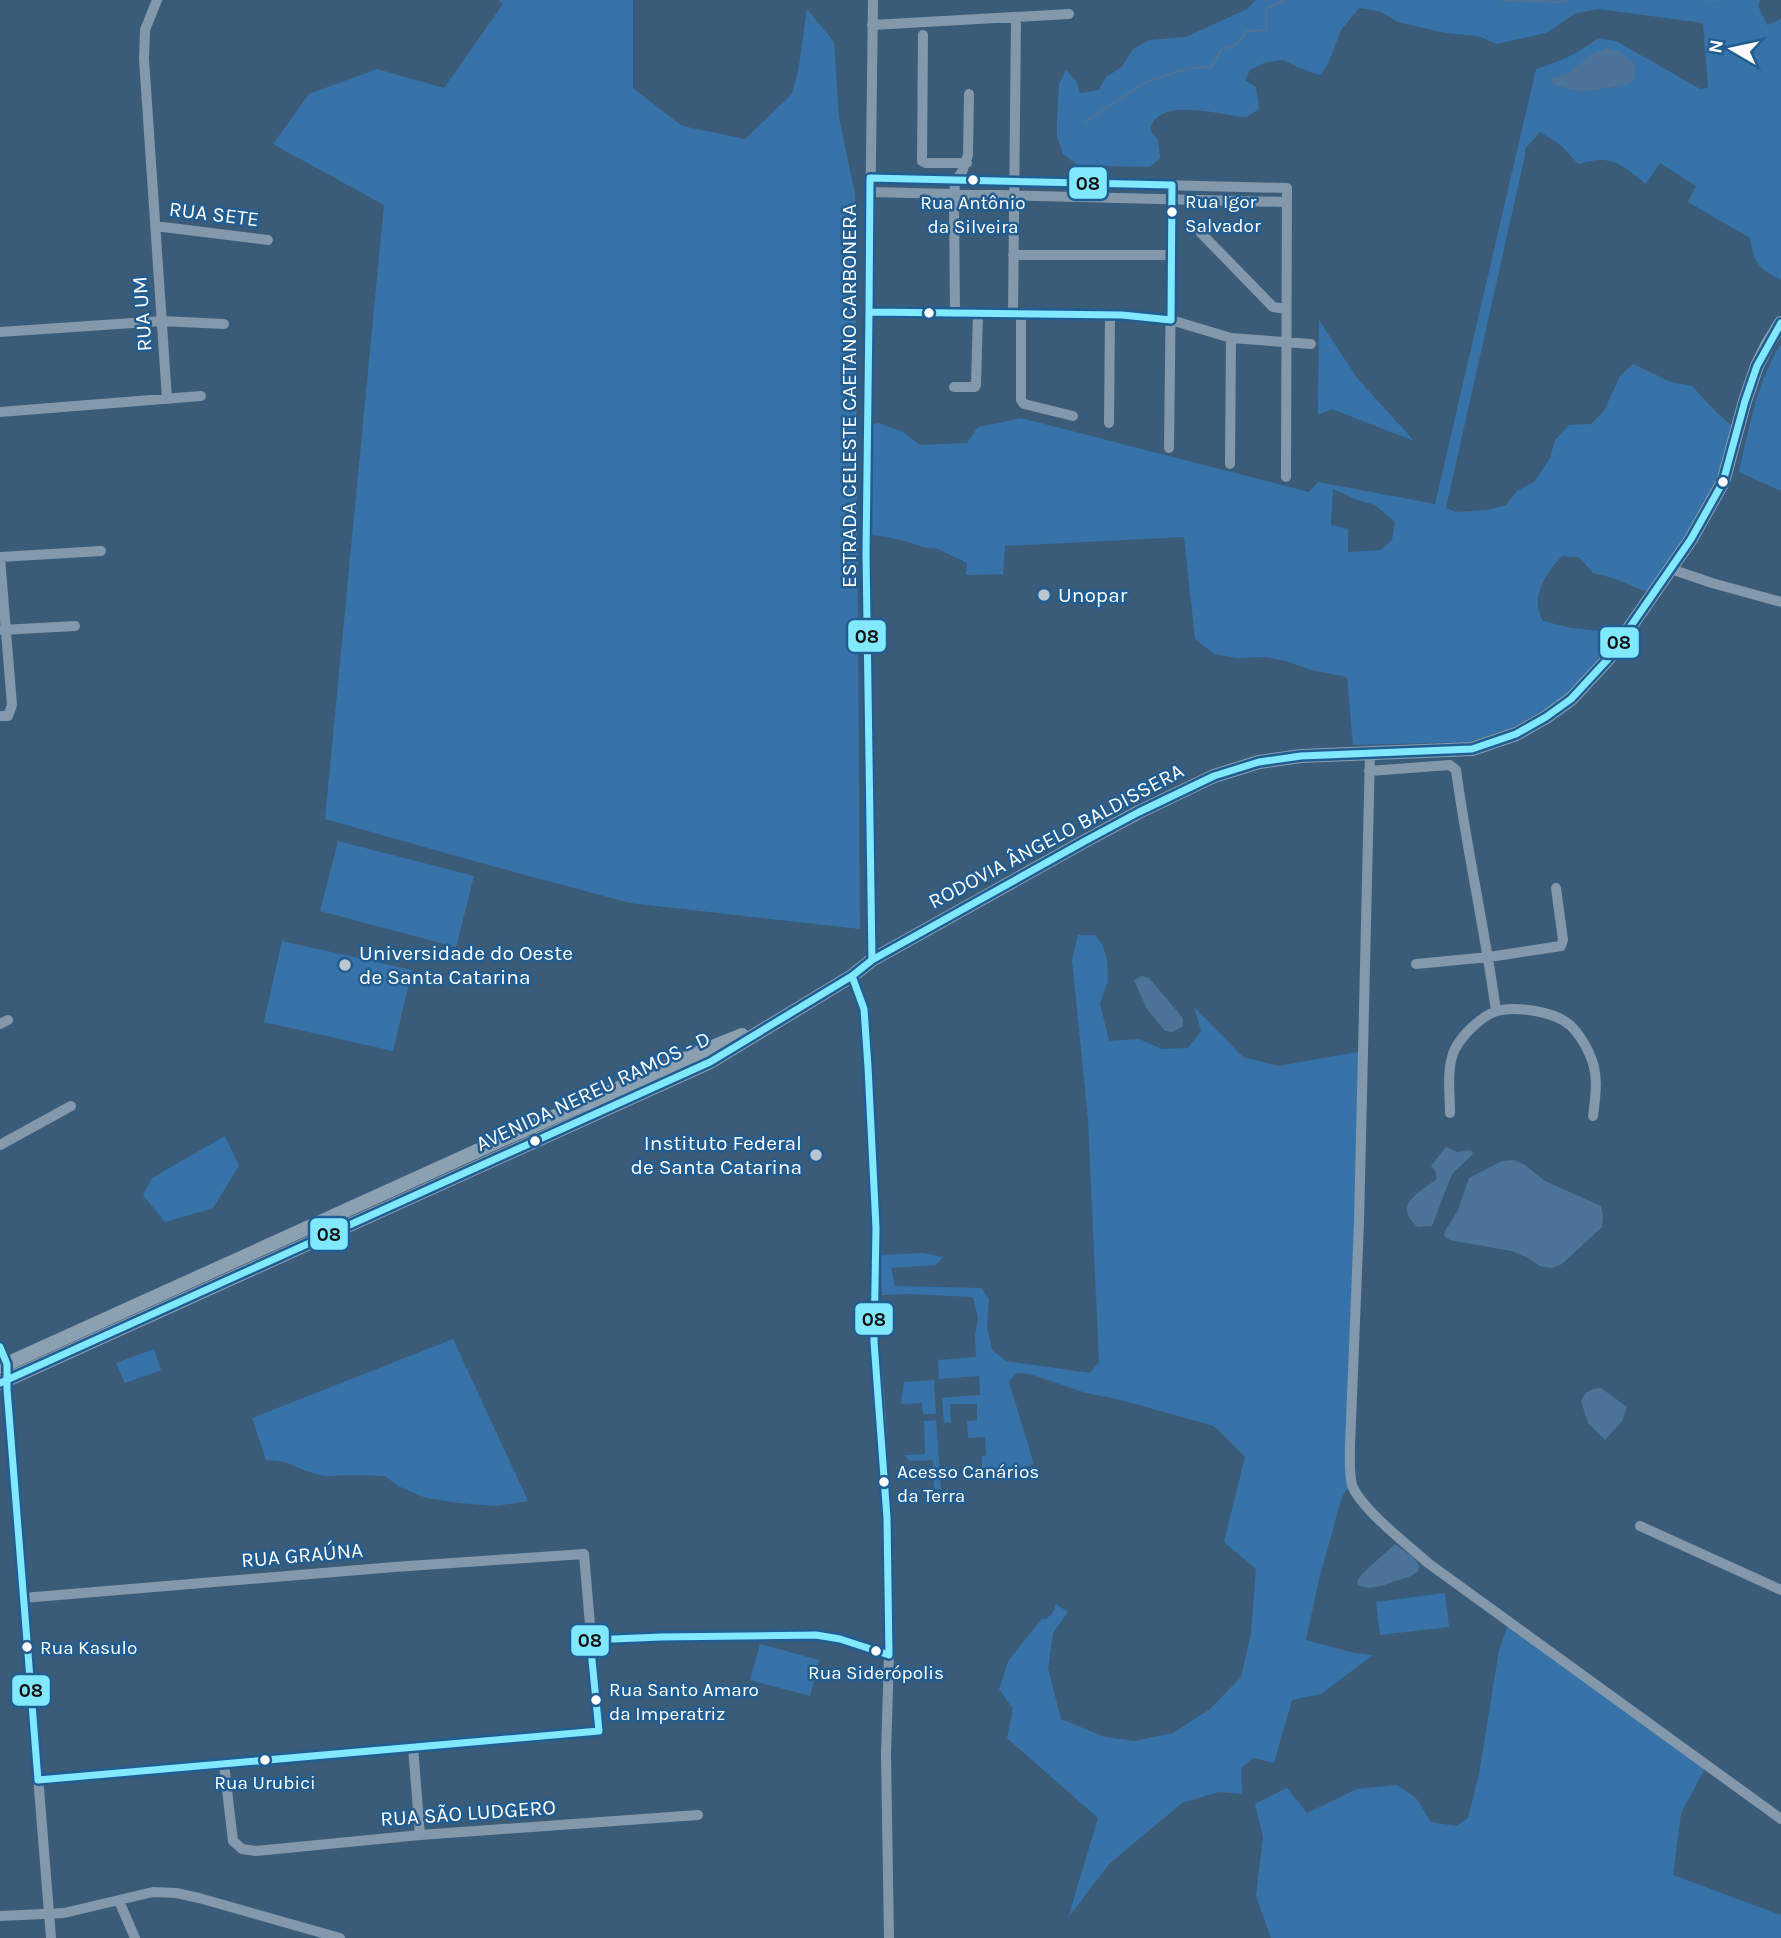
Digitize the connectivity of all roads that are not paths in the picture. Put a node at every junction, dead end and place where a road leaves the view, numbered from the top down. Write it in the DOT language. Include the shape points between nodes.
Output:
graph roads {
  1 [pos="157,0"];
  2 [pos="873,0"];
  3 [pos="1069,14"];
  4 [pos="1016,18"];
  5 [pos="872,25"];
  6 [pos="923,35"];
  7 [pos="969,94"];
  8 [pos="967,163"];
  9 [pos="870,178"];
  10 [pos="956,181"];
  11 [pos="1014,183"];
  12 [pos="1172,185"];
  13 [pos="869,192"];
  14 [pos="955,194"];
  15 [pos="1014,195"];
  16 [pos="1172,199"];
  17 [pos="1287,202"];
  18 [pos="155,226"];
  19 [pos="1201,233"];
  20 [pos="268,240"];
  21 [pos="1013,255"];
  22 [pos="1171,255"];
  23 [pos="1286,309"];
  24 [pos="868,312"];
  25 [pos="955,313"];
  26 [pos="978,313"];
  27 [pos="1017,314"];
  28 [pos="1110,315"];
  29 [pos="1171,320"];
  30 [pos="162,321"];
  31 [pos="1781,323"];
  32 [pos="224,324"];
  33 [pos="0,332"];
  34 [pos="1231,338"];
  35 [pos="1286,342"];
  36 [pos="1311,344"];
  37 [pos="954,387"];
  38 [pos="201,396"];
  39 [pos="167,399"];
  40 [pos="0,412"];
  41 [pos="1073,416"];
  42 [pos="1110,423"];
  43 [pos="1169,448"];
  44 [pos="1230,464"];
  45 [pos="1286,477"];
  46 [pos="101,551"];
  47 [pos="0,558"];
  48 [pos="1671,569"];
  49 [pos="1781,602"];
  50 [pos="75,625"];
  51 [pos="3,630"];
  52 [pos="4,716"];
  53 [pos="1370,753"];
  54 [pos="1369,771"];
  55 [pos="1556,888"];
  56 [pos="1489,957"];
  57 [pos="872,960"];
  58 [pos="1416,964"];
  59 [pos="852,976"];
  60 [pos="1496,1011"];
  61 [pos="71,1106"];
  62 [pos="1450,1113"];
  63 [pos="1593,1116"];
  64 [pos="0,1145"];
  65 [pos="0,1347"];
  66 [pos="3,1373"];
  67 [pos="1640,1526"];
  68 [pos="1781,1590"];
  69 [pos="23,1598"];
  70 [pos="590,1640"];
  71 [pos="889,1654"];
  72 [pos="413,1747"];
  73 [pos="224,1764"];
  74 [pos="38,1780"];
  75 [pos="698,1815"];
  76 [pos="1781,1819"];
  77 [pos="420,1835"];
  78 [pos="119,1901"];
  79 [pos="49,1914"];
  80 [pos="0,1916"];
  81 [pos="51,1938"];
  82 [pos="135,1938"];
  83 [pos="340,1938"];
  84 [pos="889,1938"];
  1 -- 18 [label="street, RUA UM" via="145,30 144,59"];
  2 -- 5 [label="street, ESTRADA CELESTE CAETANO CARBONERA"];
  3 -- 4 [label="street"];
  4 -- 5 [label="street"];
  4 -- 11 [label="street"];
  5 -- 9 [label="street, ESTRADA CELESTE CAETANO CARBONERA"];
  6 -- 8 [label="street" via="922,161"];
  7 -- 8 [label="street"];
  8 -- 10 [label="street"];
  9 -- 10 [label="street"];
  9 -- 13 [label="street, ESTRADA CELESTE CAETANO CARBONERA"];
  10 -- 11 [label="street"];
  10 -- 14 [label="street"];
  11 -- 12 [label="street"];
  11 -- 15 [label="street"];
  12 -- 16 [label="street"];
  12 -- 17 [label="street" via="1287,188"];
  13 -- 14 [label="street"];
  13 -- 24 [label="street, ESTRADA CELESTE CAETANO CARBONERA"];
  14 -- 15 [label="street"];
  14 -- 25 [label="street"];
  15 -- 16 [label="street"];
  15 -- 21 [label="street"];
  16 -- 17 [label="street"];
  16 -- 22 [label="street"];
  17 -- 23 [label="street"];
  18 -- 20 [label="street, RUA SETE"];
  18 -- 30 [label="street, RUA UM"];
  19 -- 23 [label="street" via="1273,307"];
  21 -- 22 [label="street"];
  21 -- 27 [label="street"];
  22 -- 29 [label="street"];
  23 -- 35 [label="street"];
  24 -- 25 [label="street"];
  24 -- 57 [label="street, ESTRADA CELESTE CAETANO CARBONERA"];
  25 -- 26 [label="street"];
  26 -- 27 [label="street"];
  26 -- 37 [label="street" via="976,385"];
  27 -- 28 [label="street"];
  27 -- 41 [label="street" via="1021,400"];
  28 -- 29 [label="street"];
  28 -- 42 [label="street"];
  29 -- 34 [label="street"];
  29 -- 43 [label="street"];
  30 -- 32 [label="street"];
  30 -- 33 [label="street"];
  30 -- 39 [label="street, RUA UM"];
  31 -- 48 [label="street, RODOVIA ÂNGELO BALDISSERA" via="1745,401 1723,482"];
  34 -- 35 [label="street"];
  34 -- 44 [label="street"];
  35 -- 36 [label="street"];
  35 -- 45 [label="street"];
  38 -- 39 [label="street"];
  39 -- 40 [label="street"];
  46 -- 47 [label="street"];
  47 -- 51 [label="street"];
  48 -- 49 [label="street"];
  48 -- 53 [label="street, RODOVIA ÂNGELO BALDISSERA" via="1608,659 1571,699 1546,717 1516,734 1472,749"];
  50 -- 51 [label="street"];
  51 -- 52 [label="street" via="12,705"];
  53 -- 54 [label="street"];
  53 -- 57 [label="street, RODOVIA ÂNGELO BALDISSERA" via="1259,762 1214,776 1096,835"];
  54 -- 56 [label="street" via="1450,765 1456,770"];
  54 -- 76 [label="street" via="1351,1483 1359,1499 1428,1563"];
  55 -- 56 [label="street" via="1561,946"];
  56 -- 58 [label="street"];
  56 -- 60 [label="street"];
  57 -- 59 [label="street, AVENIDA NEREU RAMOS - D"];
  59 -- 66 [label="street, AVENIDA NEREU RAMOS - D" via="779,1021 705,1050"];
  59 -- 71 [label="street" via="864,1009 868,1067 876,1228 874,1342 887,1518"];
  60 -- 62 [label="street" via="1483,1018 1455,1049 1450,1067"];
  60 -- 63 [label="street" via="1533,1010 1554,1015 1570,1026 1590,1054 1595,1071"];
  61 -- 64 [label="street"];
  65 -- 66 [label="street"];
  66 -- 69 [label="street"];
  67 -- 68 [label="street"];
  69 -- 70 [label="street, RUA GRAÚNA" via="584,1554"];
  69 -- 74 [label="street"];
  70 -- 71 [label="street" via="816,1635"];
  70 -- 72 [label="street" via="599,1731"];
  71 -- 84 [label="street"];
  72 -- 73 [label="street"];
  72 -- 77 [label="street"];
  73 -- 74 [label="street"];
  73 -- 77 [label="street, RUA SÃO LUDGERO" via="230,1829 233,1841 242,1849"];
  74 -- 79 [label="street"];
  75 -- 77 [label="street, RUA SÃO LUDGERO"];
  78 -- 79 [label="street"];
  78 -- 82 [label="street"];
  78 -- 83 [label="street" via="153,1892 176,1893"];
  79 -- 80 [label="street"];
  79 -- 81 [label="street"];
}
